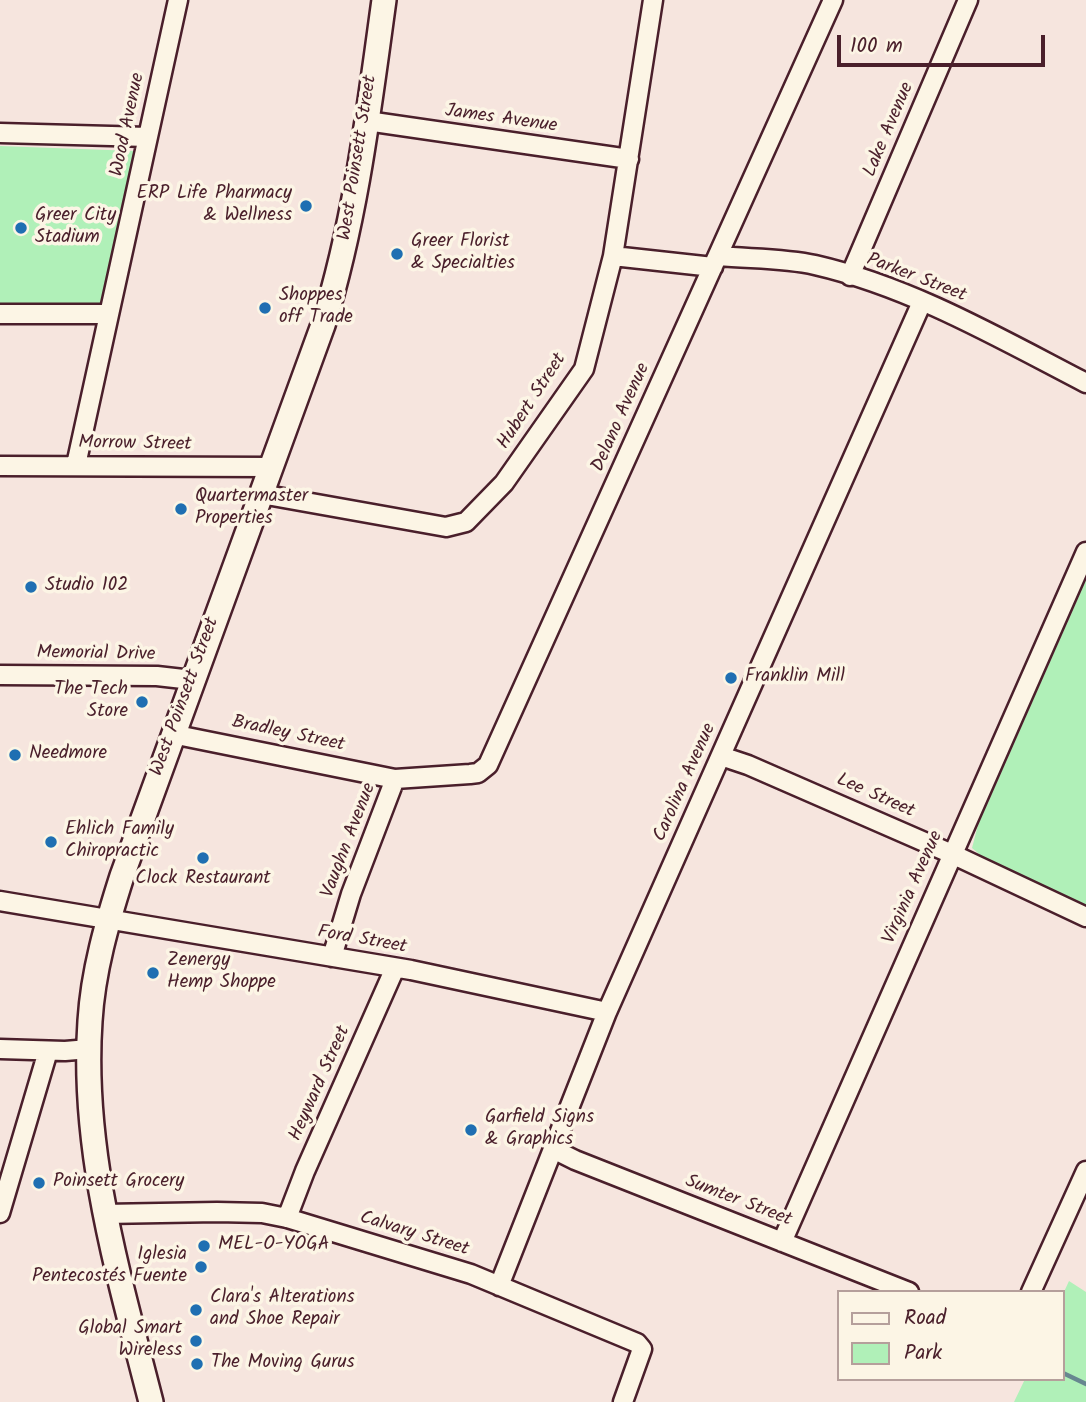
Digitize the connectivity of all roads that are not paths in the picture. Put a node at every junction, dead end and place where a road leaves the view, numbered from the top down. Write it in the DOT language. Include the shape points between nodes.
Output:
graph roads {
  1 [pos="178,0"];
  2 [pos="384,0"];
  3 [pos="653,0"];
  4 [pos="833,0"];
  5 [pos="968,0"];
  6 [pos="367,121"];
  7 [pos="0,133"];
  8 [pos="148,137"];
  9 [pos="628,159"];
  10 [pos="613,256"];
  11 [pos="716,261"];
  12 [pos="850,276"];
  13 [pos="922,302"];
  14 [pos="0,314"];
  15 [pos="109,314"];
  16 [pos="1086,383"];
  17 [pos="76,465"];
  18 [pos="0,466"];
  19 [pos="270,467"];
  20 [pos="261,494"];
  21 [pos="1086,552"];
  22 [pos="0,676"];
  23 [pos="192,680"];
  24 [pos="172,734"];
  25 [pos="721,756"];
  26 [pos="395,779"];
  27 [pos="952,854"];
  28 [pos="0,901"];
  29 [pos="1086,917"];
  30 [pos="108,920"];
  31 [pos="332,957"];
  32 [pos="395,968"];
  33 [pos="607,1012"];
  34 [pos="0,1049"];
  35 [pos="89,1049"];
  36 [pos="48,1051"];
  37 [pos="553,1149"];
  38 [pos="1086,1171"];
  39 [pos="0,1213"];
  40 [pos="104,1214"];
  41 [pos="287,1218"];
  42 [pos="782,1242"];
  43 [pos="499,1286"];
  44 [pos="904,1290"];
  45 [pos="1032,1290"];
  46 [pos="151,1402"];
  47 [pos="623,1402"];
  1 -- 8 [label="street, Wood Avenue"];
  2 -- 6 [label="main road, West Poinsett Street"];
  3 -- 9 [label="street, Hubert Street"];
  4 -- 11 [label="street, Delano Avenue"];
  5 -- 12 [label="street, Lake Avenue"];
  6 -- 9 [label="street, James Avenue"];
  6 -- 19 [label="main road, West Poinsett Street" via="337,279"];
  7 -- 8 [label="street"];
  8 -- 15 [label="street, Wood Avenue"];
  9 -- 10 [label="street, Hubert Street"];
  10 -- 11 [label="street, Parker Street"];
  10 -- 20 [label="street, Hubert Street" via="584,369 504,484 466,522 446,527"];
  11 -- 12 [label="street, Parker Street" via="814,265"];
  11 -- 26 [label="street, Delano Avenue" via="488,765 470,775"];
  12 -- 13 [label="street, Parker Street"];
  13 -- 16 [label="street, Parker Street"];
  13 -- 25 [label="street, Carolina Avenue"];
  14 -- 15 [label="street"];
  15 -- 17 [label="street, Wood Avenue"];
  17 -- 18 [label="street, Morrow Street"];
  17 -- 19 [label="street, Morrow Street"];
  19 -- 20 [label="main road, West Poinsett Street"];
  20 -- 23 [label="main road, West Poinsett Street"];
  21 -- 27 [label="street, Virginia Avenue"];
  22 -- 23 [label="street, Memorial Drive"];
  23 -- 24 [label="main road, West Poinsett Street"];
  24 -- 26 [label="street, Bradley Street"];
  24 -- 30 [label="main road, West Poinsett Street"];
  25 -- 27 [label="street, Lee Street"];
  25 -- 33 [label="street, Carolina Avenue"];
  26 -- 31 [label="street, Vaughn Avenue"];
  27 -- 29 [label="street, Lee Street"];
  27 -- 42 [label="street, Virginia Avenue"];
  28 -- 30 [label="street, Ford Street"];
  30 -- 31 [label="street, Ford Street"];
  30 -- 35 [label="main road, West Poinsett Street" via="93,990"];
  31 -- 32 [label="street, Ford Street"];
  32 -- 33 [label="street, Ford Street"];
  32 -- 41 [label="street, Heyward Street"];
  33 -- 37 [label="street, Carolina Avenue"];
  34 -- 36 [label="street"];
  35 -- 36 [label="street"];
  35 -- 40 [label="main road, West Poinsett Street" via="91,1128"];
  36 -- 39 [label="street"];
  37 -- 42 [label="street, Sumter Street"];
  37 -- 43 [label="street, Carolina Avenue"];
  38 -- 45 [label="street"];
  40 -- 41 [label="street, Calvary Street" via="242,1212"];
  40 -- 46 [label="main road, West Poinsett Street"];
  41 -- 43 [label="street, Calvary Street"];
  42 -- 44 [label="street, Sumter Street"];
  43 -- 47 [label="street, Calvary Street" via="637,1343 642,1349"];
}
